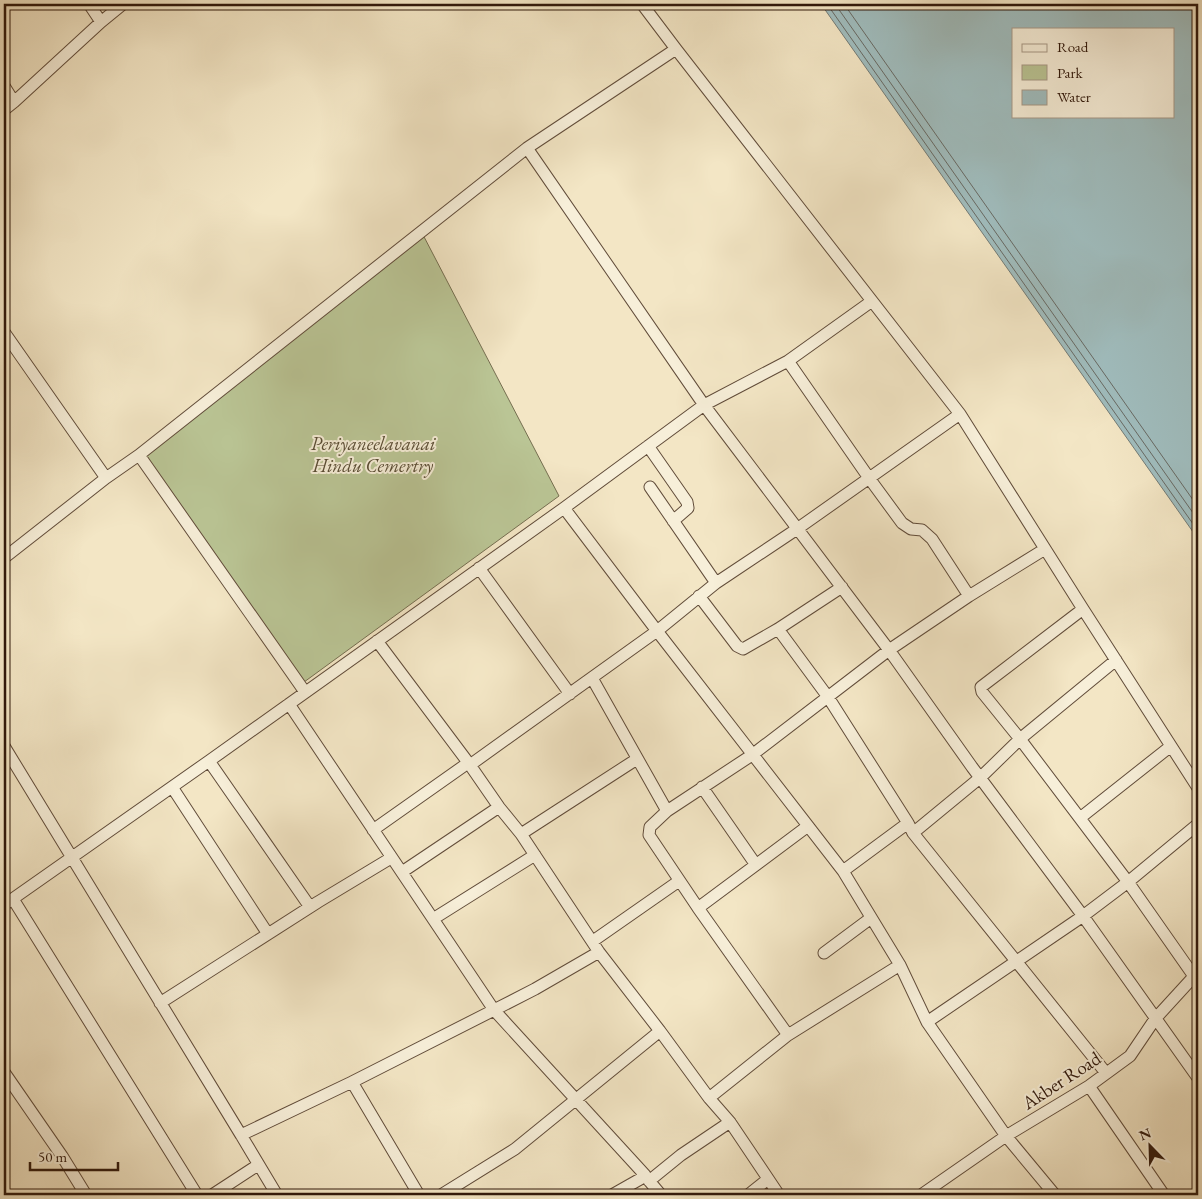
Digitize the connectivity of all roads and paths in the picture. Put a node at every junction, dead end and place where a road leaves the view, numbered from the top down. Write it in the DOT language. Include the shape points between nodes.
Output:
graph roads {
  1 [pos="89,4"];
  2 [pos="123,4"];
  3 [pos="642,4"];
  4 [pos="101,22"];
  5 [pos="676,49"];
  6 [pos="4,86"];
  7 [pos="14,102"];
  8 [pos="4,110"];
  9 [pos="527,148"];
  10 [pos="872,302"];
  11 [pos="4,332"];
  12 [pos="788,361"];
  13 [pos="704,405"];
  14 [pos="960,414"];
  15 [pos="648,446"];
  16 [pos="139,455"];
  17 [pos="106,478"];
  18 [pos="869,478"];
  19 [pos="650,487"];
  20 [pos="564,508"];
  21 [pos="673,521"];
  22 [pos="797,529"];
  23 [pos="1045,549"];
  24 [pos="4,558"];
  25 [pos="479,568"];
  26 [pos="716,583"];
  27 [pos="842,588"];
  28 [pos="699,596"];
  29 [pos="969,596"];
  30 [pos="1083,609"];
  31 [pos="778,629"];
  32 [pos="656,631"];
  33 [pos="376,641"];
  34 [pos="889,650"];
  35 [pos="1116,660"];
  36 [pos="592,678"];
  37 [pos="305,692"];
  38 [pos="570,694"];
  39 [pos="828,697"];
  40 [pos="288,704"];
  41 [pos="1020,739"];
  42 [pos="4,746"];
  43 [pos="1172,746"];
  44 [pos="752,755"];
  45 [pos="637,760"];
  46 [pos="209,761"];
  47 [pos="469,764"];
  48 [pos="981,777"];
  49 [pos="172,787"];
  50 [pos="702,787"];
  51 [pos="1198,788"];
  52 [pos="499,807"];
  53 [pos="667,811"];
  54 [pos="1080,818"];
  55 [pos="1198,824"];
  56 [pos="808,826"];
  57 [pos="910,828"];
  58 [pos="373,830"];
  59 [pos="521,834"];
  60 [pos="535,855"];
  61 [pos="72,858"];
  62 [pos="392,858"];
  63 [pos="756,865"];
  64 [pos="843,871"];
  65 [pos="402,872"];
  66 [pos="679,881"];
  67 [pos="1128,882"];
  68 [pos="8,902"];
  69 [pos="310,907"];
  70 [pos="698,908"];
  71 [pos="1084,916"];
  72 [pos="871,918"];
  73 [pos="433,919"];
  74 [pos="268,934"];
  75 [pos="592,941"];
  76 [pos="600,952"];
  77 [pos="824,953"];
  78 [pos="1017,962"];
  79 [pos="900,965"];
  80 [pos="1197,977"];
  81 [pos="160,1003"];
  82 [pos="494,1010"];
  83 [pos="1155,1019"];
  84 [pos="927,1022"];
  85 [pos="660,1031"];
  86 [pos="788,1035"];
  87 [pos="4,1072"];
  88 [pos="1106,1073"];
  89 [pos="1198,1078"];
  90 [pos="352,1082"];
  91 [pos="1089,1086"];
  92 [pos="709,1098"];
  93 [pos="575,1100"];
  94 [pos="730,1122"];
  95 [pos="241,1135"];
  96 [pos="1006,1136"];
  97 [pos="258,1165"];
  98 [pos="647,1178"];
  99 [pos="768,1180"];
  100 [pos="86,1195"];
  101 [pos="197,1195"];
  102 [pos="212,1195"];
  103 [pos="277,1195"];
  104 [pos="419,1195"];
  105 [pos="441,1195"];
  106 [pos="612,1195"];
  107 [pos="661,1195"];
  108 [pos="748,1195"];
  109 [pos="779,1195"];
  110 [pos="921,1195"];
  111 [pos="1055,1195"];
  112 [pos="1164,1195"];
  1 -- 4 [label="street"];
  2 -- 4 [label="street"];
  3 -- 5 [label="street"];
  4 -- 7 [label="street"];
  5 -- 9 [label="street"];
  5 -- 10 [label="street"];
  6 -- 7 [label="street"];
  7 -- 8 [label="street"];
  9 -- 13 [label="street"];
  9 -- 16 [label="street"];
  10 -- 12 [label="street"];
  10 -- 14 [label="street"];
  11 -- 17 [label="street"];
  12 -- 13 [label="street"];
  12 -- 18 [label="street"];
  13 -- 15 [label="street"];
  13 -- 22 [label="street"];
  14 -- 18 [label="street"];
  14 -- 23 [label="street"];
  15 -- 20 [label="street"];
  15 -- 21 [label="street" via="687,502 688,508"];
  16 -- 17 [label="street"];
  16 -- 37 [label="street"];
  17 -- 24 [label="street"];
  18 -- 22 [label="street"];
  18 -- 29 [label="street" via="902,523 911,529 922,530 932,539"];
  19 -- 21 [label="street"];
  20 -- 25 [label="street"];
  20 -- 32 [label="street"];
  21 -- 26 [label="street"];
  22 -- 26 [label="street"];
  22 -- 27 [label="street"];
  23 -- 29 [label="street"];
  23 -- 30 [label="street"];
  25 -- 33 [label="street"];
  25 -- 38 [label="street"];
  26 -- 28 [label="street"];
  27 -- 31 [label="street"];
  27 -- 34 [label="street"];
  28 -- 31 [label="street" via="737,646 743,649"];
  28 -- 32 [label="street"];
  29 -- 34 [label="street"];
  30 -- 35 [label="street"];
  30 -- 41 [label="street" via="981,686 982,692"];
  31 -- 39 [label="street"];
  32 -- 36 [label="street"];
  32 -- 44 [label="street"];
  33 -- 37 [label="street"];
  33 -- 47 [label="street"];
  34 -- 39 [label="street"];
  34 -- 48 [label="street"];
  35 -- 41 [label="street"];
  35 -- 43 [label="street"];
  36 -- 38 [label="street"];
  36 -- 45 [label="street"];
  37 -- 40 [label="street"];
  38 -- 47 [label="street"];
  39 -- 44 [label="street"];
  39 -- 57 [label="street"];
  40 -- 46 [label="street"];
  40 -- 58 [label="street"];
  41 -- 48 [label="street"];
  41 -- 54 [label="street"];
  42 -- 61 [label="street"];
  43 -- 51 [label="street"];
  43 -- 54 [label="street"];
  44 -- 50 [label="street"];
  44 -- 56 [label="street"];
  45 -- 53 [label="street"];
  45 -- 59 [label="street"];
  46 -- 49 [label="street"];
  46 -- 69 [label="street"];
  47 -- 52 [label="street"];
  47 -- 58 [label="street"];
  48 -- 57 [label="street"];
  48 -- 71 [label="street"];
  49 -- 61 [label="street"];
  49 -- 74 [label="street"];
  50 -- 53 [label="street"];
  50 -- 63 [label="street"];
  52 -- 59 [label="street"];
  52 -- 65 [label="street"];
  53 -- 66 [label="street" via="650,828 650,835"];
  54 -- 67 [label="street"];
  55 -- 67 [label="street"];
  56 -- 63 [label="street"];
  56 -- 64 [label="street"];
  57 -- 64 [label="street"];
  57 -- 78 [label="street"];
  58 -- 62 [label="street"];
  59 -- 60 [label="street"];
  60 -- 73 [label="street"];
  60 -- 75 [label="street"];
  61 -- 68 [label="street"];
  61 -- 81 [label="street"];
  62 -- 65 [label="street"];
  62 -- 69 [label="street"];
  63 -- 70 [label="street"];
  64 -- 72 [label="street"];
  65 -- 73 [label="street"];
  66 -- 70 [label="street"];
  66 -- 75 [label="street"];
  67 -- 71 [label="street"];
  67 -- 80 [label="street"];
  68 -- 101 [label="street"];
  69 -- 74 [label="street"];
  70 -- 86 [label="street"];
  71 -- 78 [label="street"];
  71 -- 83 [label="street"];
  72 -- 77 [label="street"];
  72 -- 79 [label="street"];
  73 -- 82 [label="street"];
  74 -- 81 [label="street"];
  75 -- 76 [label="street"];
  76 -- 82 [label="street"];
  76 -- 85 [label="street"];
  78 -- 84 [label="street"];
  78 -- 88 [label="street"];
  79 -- 84 [label="street"];
  79 -- 86 [label="street"];
  80 -- 83 [label="street, Akber Road"];
  81 -- 95 [label="street"];
  82 -- 90 [label="street"];
  82 -- 93 [label="street"];
  83 -- 88 [label="street, Akber Road" via="1130,1056"];
  83 -- 89 [label="street"];
  84 -- 96 [label="street"];
  85 -- 92 [label="street"];
  85 -- 93 [label="street"];
  86 -- 92 [label="street"];
  87 -- 100 [label="street"];
  88 -- 91 [label="street, Akber Road"];
  90 -- 95 [label="street"];
  90 -- 104 [label="street"];
  91 -- 96 [label="street, Akber Road"];
  91 -- 112 [label="street"];
  92 -- 94 [label="street"];
  93 -- 98 [label="street"];
  93 -- 105 [label="street" via="514,1149"];
  94 -- 98 [label="street"];
  94 -- 99 [label="street"];
  95 -- 97 [label="street"];
  96 -- 110 [label="street, Akber Road"];
  96 -- 111 [label="street"];
  97 -- 102 [label="street"];
  97 -- 103 [label="street"];
  98 -- 106 [label="street"];
  98 -- 107 [label="street"];
  99 -- 108 [label="street"];
  99 -- 109 [label="street"];
}
